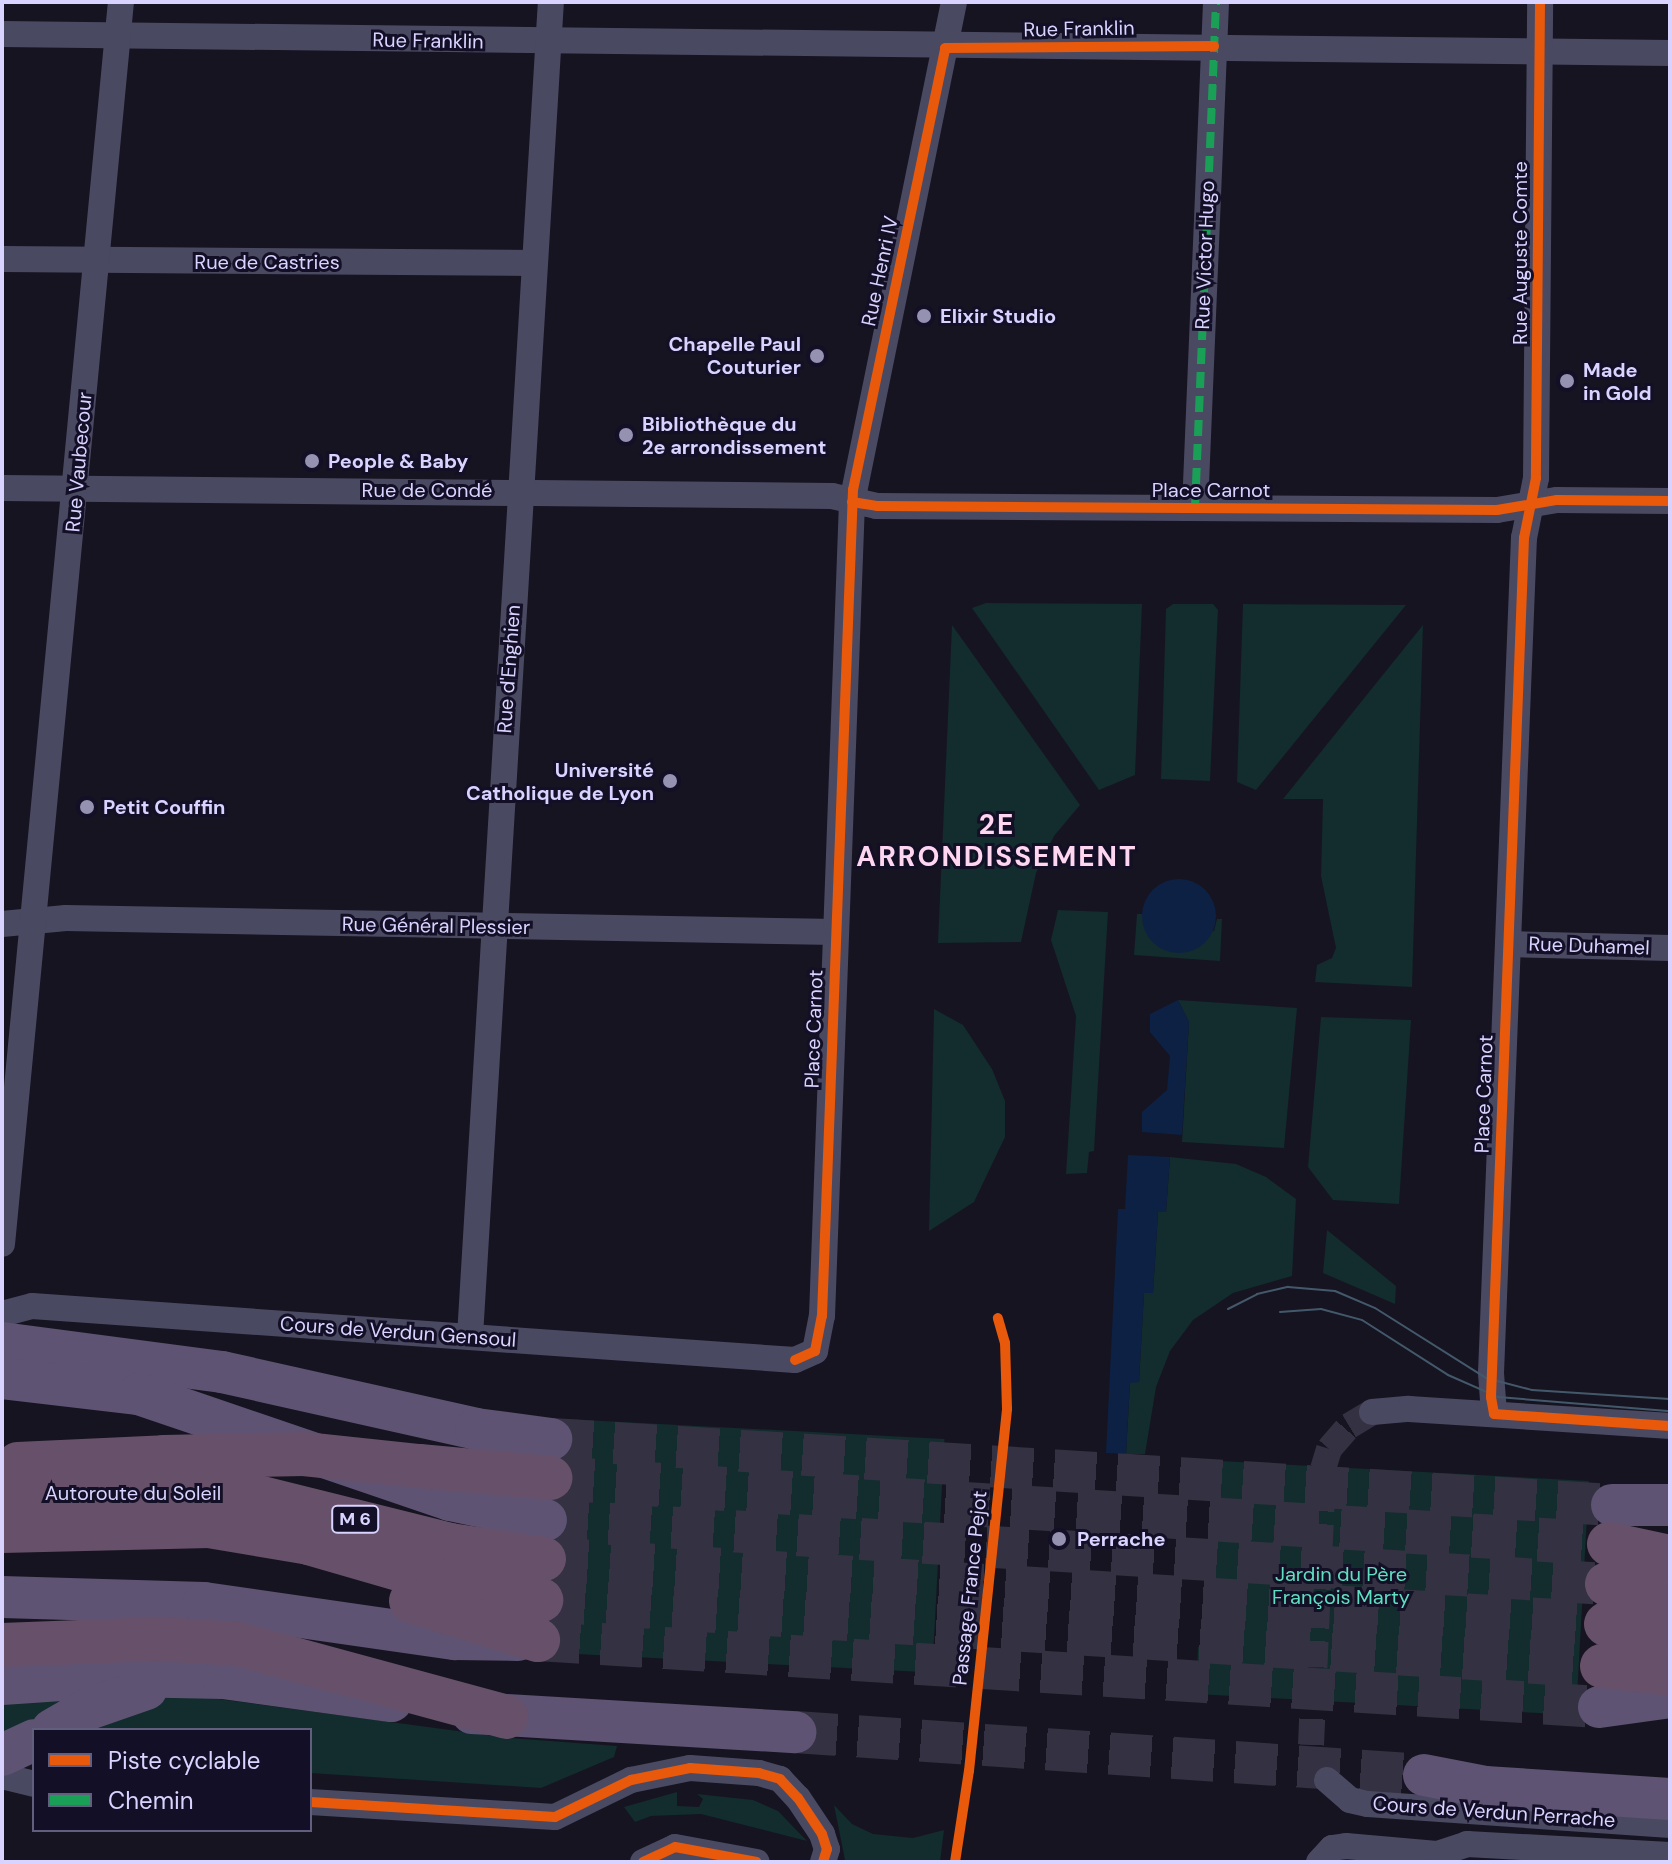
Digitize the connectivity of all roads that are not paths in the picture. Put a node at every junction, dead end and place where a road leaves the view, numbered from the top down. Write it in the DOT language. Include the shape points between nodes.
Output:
graph roads {
  1 [pos="121,2"];
  2 [pos="551,2"];
  3 [pos="954,2"];
  4 [pos="1216,2"];
  5 [pos="1540,2"];
  6 [pos="2,34"];
  7 [pos="118,37"];
  8 [pos="548,43"];
  9 [pos="1214,46"];
  10 [pos="945,48"];
  11 [pos="1540,51"];
  12 [pos="1670,53"];
  13 [pos="2,259"];
  14 [pos="98,261"];
  15 [pos="532,263"];
  16 [pos="2,488"];
  17 [pos="75,488"];
  18 [pos="520,490"];
  19 [pos="1670,501"];
  20 [pos="852,502"];
  21 [pos="1531,504"];
  22 [pos="1195,508"];
  23 [pos="35,921"];
  24 [pos="2,924"];
  25 [pos="494,928"];
  26 [pos="836,932"];
  27 [pos="1508,944"];
  28 [pos="1670,948"];
  29 [pos="2,1244"];
  30 [pos="2,1314"];
  31 [pos="470,1336"];
  32 [pos="2,1343"];
  33 [pos="795,1360"];
  34 [pos="2,1378"];
  35 [pos="1372,1412"];
  36 [pos="1494,1414"];
  37 [pos="1670,1426"];
  38 [pos="2,1465"];
  39 [pos="2,1494"];
  40 [pos="1670,1505"];
  41 [pos="165,1507"];
  42 [pos="2,1531"];
  43 [pos="545,1539"];
  44 [pos="1670,1539"];
  45 [pos="1670,1557"];
  46 [pos="1670,1586"];
  47 [pos="2,1597"];
  48 [pos="1670,1601"];
  49 [pos="1606,1605"];
  50 [pos="1670,1632"];
  51 [pos="2,1645"];
  52 [pos="1670,1674"];
  53 [pos="190,1677"];
  54 [pos="2,1684"];
  55 [pos="1670,1697"];
  56 [pos="506,1717"];
  57 [pos="56,1728"];
  58 [pos="795,1732"];
  59 [pos="32,1741"];
  60 [pos="2,1755"];
  61 [pos="1670,1773"];
  62 [pos="2,1776"];
  63 [pos="1327,1780"];
  64 [pos="32,1784"];
  65 [pos="1430,1791"];
  66 [pos="1670,1799"];
  67 [pos="312,1802"];
  68 [pos="1368,1804"];
  69 [pos="1670,1825"];
  70 [pos="1364,1848"];
  71 [pos="1670,1855"];
  72 [pos="1436,1858"];
  73 [pos="643,1862"];
  74 [pos="757,1862"];
  75 [pos="823,1862"];
  76 [pos="1319,1862"];
  1 -- 7 [label="street, Rue Vaubecour"];
  2 -- 8 [label="street, Rue d'Enghien"];
  3 -- 10 [label="street, Rue Henri IV"];
  4 -- 9 [label="street, Rue Victor Hugo"];
  5 -- 11 [label="street, Rue Auguste Comte"];
  6 -- 7 [label="street, Rue Franklin"];
  7 -- 8 [label="street, Rue Franklin"];
  7 -- 14 [label="street, Rue Vaubecour"];
  8 -- 10 [label="street, Rue Franklin"];
  8 -- 15 [label="street, Rue d'Enghien"];
  9 -- 10 [label="street, Rue Franklin"];
  9 -- 11 [label="street, Rue Franklin"];
  9 -- 22 [label="street, Rue Victor Hugo"];
  10 -- 20 [label="street, Rue Henri IV"];
  11 -- 12 [label="street, Rue Franklin"];
  11 -- 21 [label="street, Rue Auguste Comte" via="1536,478"];
  13 -- 14 [label="street, Rue de Castries"];
  14 -- 15 [label="street, Rue de Castries"];
  14 -- 17 [label="street, Rue Vaubecour"];
  15 -- 18 [label="street, Rue d'Enghien"];
  16 -- 17 [label="street, Rue de Condé"];
  17 -- 18 [label="street, Rue de Condé"];
  17 -- 23 [label="street, Rue Vaubecour"];
  18 -- 20 [label="street, Rue de Condé" via="832,496"];
  18 -- 25 [label="street, Rue d'Enghien"];
  19 -- 21 [label="street"];
  20 -- 22 [label="street, Place Carnot"];
  20 -- 26 [label="street, Place Carnot"];
  21 -- 22 [label="street, Place Carnot" via="1497,510"];
  21 -- 27 [label="street, Place Carnot" via="1523,553"];
  23 -- 24 [label="street, Rue Général Plessier"];
  23 -- 25 [label="street, Rue Général Plessier"];
  23 -- 29 [label="street, Rue Vaubecour"];
  25 -- 26 [label="street, Rue Général Plessier"];
  25 -- 31 [label="street, Rue d'Enghien"];
  26 -- 33 [label="street, Place Carnot" via="822,1316 815,1351"];
  27 -- 28 [label="street, Rue Duhamel"];
  27 -- 36 [label="street, Place Carnot" via="1491,1373"];
  30 -- 31 [label="street, Cours de Verdun Gensoul" via="46,1306"];
  31 -- 33 [label="street, Cours de Verdun Gensoul"];
  32 -- 43 [label="main road" via="222,1372 476,1429"];
  34 -- 43 [label="main road" via="139,1394 450,1500"];
  35 -- 36 [label="street"];
  36 -- 37 [label="street"];
  38 -- 43 [label="highway, bridge" via="257,1453 419,1466"];
  39 -- 41 [label="highway, Autoroute du Soleil / M 6"];
  40 -- 49 [label="main road"];
  41 -- 42 [label="highway, Autoroute du Soleil / M 6"];
  41 -- 43 [label="highway, Autoroute du Soleil / M 6" via="279,1500 450,1545"];
  41 -- 43 [label="highway, Autoroute du Soleil / M 6" via="247,1531 446,1616"];
  43 -- 47 [label="main road" via="455,1639 204,1603"];
  44 -- 49 [label="highway"];
  45 -- 49 [label="highway"];
  46 -- 49 [label="main road"];
  48 -- 49 [label="highway"];
  49 -- 50 [label="highway"];
  49 -- 52 [label="highway"];
  49 -- 55 [label="main road"];
  51 -- 56 [label="highway" via="238,1644"];
  53 -- 54 [label="main road"];
  53 -- 56 [label="main road" via="249,1680"];
  53 -- 57 [label="main road" via="110,1700"];
  56 -- 58 [label="main road"];
  59 -- 60 [label="main road"];
  61 -- 65 [label="main road"];
  62 -- 64 [label="street"];
  63 -- 68 [label="street, Cours de Verdun Perrache" via="1350,1800"];
  65 -- 66 [label="main road" via="1485,1787"];
  65 -- 68 [label="street, Cours de Verdun Perrache"];
  65 -- 69 [label="street, Cours de Verdun Perrache"];
  65 -- 72 [label="street" via="1445,1822"];
  67 -- 75 [label="street" via="555,1817 631,1780 690,1768 759,1773 780,1779 798,1798 822,1834 827,1849"];
  68 -- 70 [label="street" via="1353,1832"];
  70 -- 72 [label="street, Cours de Verdun Perrache"];
  70 -- 76 [label="street, Cours de Verdun Perrache" via="1332,1848"];
  71 -- 72 [label="street, Cours de Verdun Perrache" via="1467,1844"];
  73 -- 74 [label="street" via="675,1847"];
}
